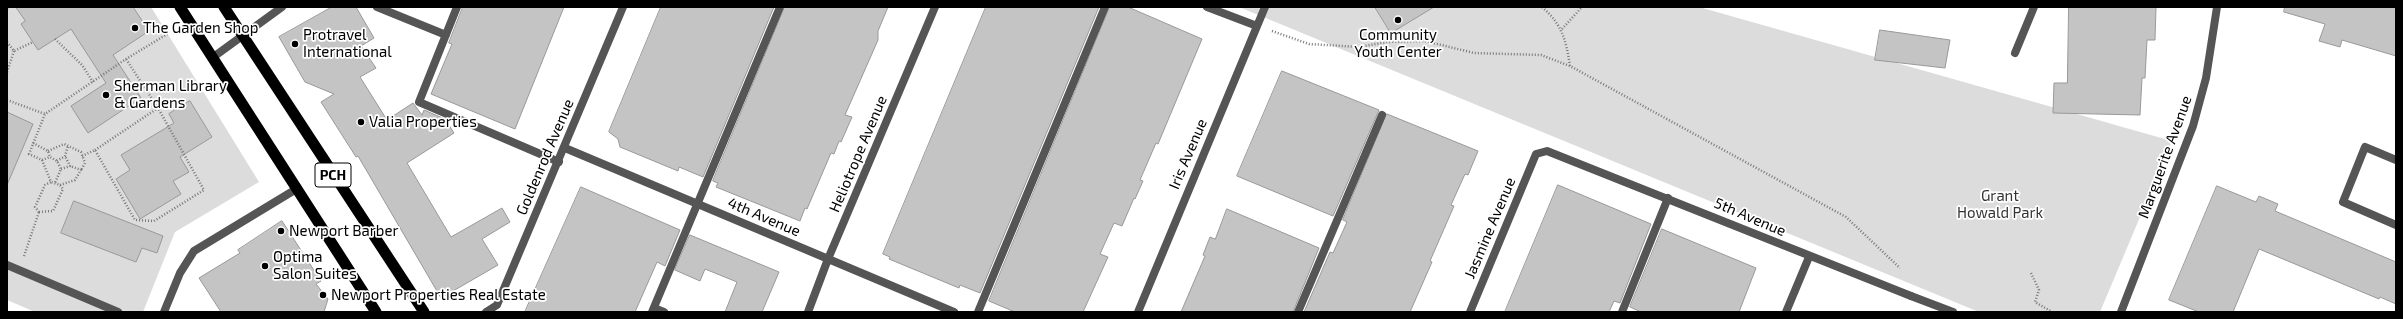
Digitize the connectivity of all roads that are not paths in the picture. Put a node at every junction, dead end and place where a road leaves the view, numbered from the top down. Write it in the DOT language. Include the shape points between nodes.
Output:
graph roads {
  1 [pos="180,7"];
  2 [pos="224,7"];
  3 [pos="282,7"];
  4 [pos="377,7"];
  5 [pos="458,7"];
  6 [pos="623,7"];
  7 [pos="780,7"];
  8 [pos="935,7"];
  9 [pos="1105,7"];
  10 [pos="1207,7"];
  11 [pos="1265,7"];
  12 [pos="2034,7"];
  13 [pos="2217,7"];
  14 [pos="1257,26"];
  15 [pos="446,35"];
  16 [pos="243,37"];
  17 [pos="2015,53"];
  18 [pos="212,58"];
  19 [pos="1382,115"];
  20 [pos="565,148"];
  21 [pos="1536,154"];
  22 [pos="2396,160"];
  23 [pos="559,162"];
  24 [pos="298,188"];
  25 [pos="1668,198"];
  26 [pos="696,204"];
  27 [pos="2396,225"];
  28 [pos="1809,257"];
  29 [pos="828,259"];
  30 [pos="7,265"];
  31 [pos="653,310"];
  32 [pos="1948,311"];
  33 [pos="118,312"];
  34 [pos="164,312"];
  35 [pos="376,312"];
  36 [pos="424,312"];
  37 [pos="486,312"];
  38 [pos="664,312"];
  39 [pos="808,312"];
  40 [pos="954,312"];
  41 [pos="978,312"];
  42 [pos="1138,312"];
  43 [pos="1298,312"];
  44 [pos="1470,312"];
  45 [pos="1622,312"];
  46 [pos="1786,312"];
  47 [pos="2121,312"];
  1 -- 18 [label="highway, PCH"];
  2 -- 16 [label="highway, PCH"];
  3 -- 16 [label="street"];
  4 -- 15 [label="street"];
  5 -- 15 [label="street"];
  6 -- 20 [label="street, Goldenrod Avenue"];
  7 -- 26 [label="street"];
  8 -- 29 [label="street, Heliotrope Avenue"];
  9 -- 41 [label="street"];
  10 -- 14 [label="street"];
  11 -- 14 [label="street, Iris Avenue"];
  12 -- 17 [label="street"];
  13 -- 47 [label="street, Marguerite Avenue" via="2206,78 2194,126"];
  14 -- 42 [label="street, Iris Avenue"];
  15 -- 23 [label="street" via="419,102"];
  16 -- 18 [label="street"];
  16 -- 36 [label="highway, PCH"];
  18 -- 24 [label="highway, PCH"];
  19 -- 43 [label="street"];
  20 -- 23 [label="street, Goldenrod Avenue"];
  20 -- 26 [label="street, 4th Avenue"];
  21 -- 25 [label="street, 5th Avenue" via="1547,152"];
  21 -- 44 [label="street, Jasmine Avenue"];
  22 -- 27 [label="street" via="2365,147 2343,202"];
  23 -- 37 [label="street, Goldenrod Avenue" via="497,305"];
  24 -- 34 [label="street" via="194,251 180,273"];
  24 -- 35 [label="highway, PCH"];
  25 -- 28 [label="street, 5th Avenue"];
  25 -- 45 [label="street"];
  26 -- 29 [label="street, 4th Avenue"];
  26 -- 31 [label="street"];
  28 -- 32 [label="street, 5th Avenue"];
  28 -- 46 [label="street"];
  29 -- 39 [label="street, Heliotrope Avenue"];
  29 -- 40 [label="street, 4th Avenue"];
  30 -- 33 [label="street"];
  31 -- 38 [label="street"];
}
